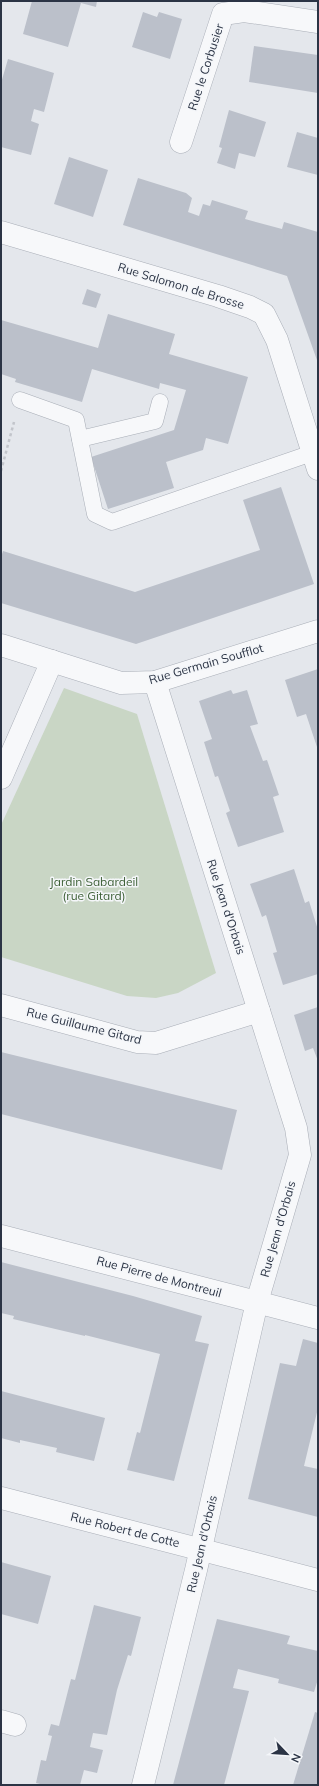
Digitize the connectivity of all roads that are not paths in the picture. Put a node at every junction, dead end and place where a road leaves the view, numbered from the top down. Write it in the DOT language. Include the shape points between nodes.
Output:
graph roads {
  1 [pos="318,22"];
  2 [pos="181,142"];
  3 [pos="1,232"];
  4 [pos="20,400"];
  5 [pos="160,402"];
  6 [pos="80,439"];
  7 [pos="316,458"];
  8 [pos="318,631"];
  9 [pos="1,645"];
  10 [pos="52,661"];
  11 [pos="155,682"];
  12 [pos="1,778"];
  13 [pos="1,1005"];
  14 [pos="259,1010"];
  15 [pos="1,1236"];
  16 [pos="257,1302"];
  17 [pos="318,1318"];
  18 [pos="1,1498"];
  19 [pos="201,1550"];
  20 [pos="318,1580"];
  21 [pos="143,1785"];
  1 -- 2 [label="street, Rue le Corbusier" via="244,10 223,14"];
  3 -- 7 [label="street, Rue Salomon de Brosse" via="218,296 264,314 277,340"];
  4 -- 6 [label="lane" via="76,420"];
  5 -- 6 [label="lane" via="155,420"];
  6 -- 7 [label="lane" via="95,514 112,522"];
  8 -- 11 [label="street, Rue Germain Soufflot"];
  9 -- 10 [label="street, Rue Germain Soufflot"];
  10 -- 11 [label="street, Rue Germain Soufflot" via="121,683"];
  10 -- 12 [label="street"];
  11 -- 14 [label="street, Rue Jean d'Orbais"];
  13 -- 14 [label="street, Rue Guillaume Gitard" via="137,1042 156,1043"];
  14 -- 16 [label="street, Rue Jean d'Orbais" via="296,1128 300,1154"];
  15 -- 16 [label="street, Rue Pierre de Montreuil"];
  16 -- 17 [label="street, Rue Pierre de Montreuil"];
  16 -- 19 [label="street, Rue Jean d'Orbais"];
  18 -- 19 [label="street, Rue Robert de Cotte"];
  19 -- 20 [label="street, Rue Robert de Cotte"];
  19 -- 21 [label="street, Rue Jean d'Orbais"];
}
